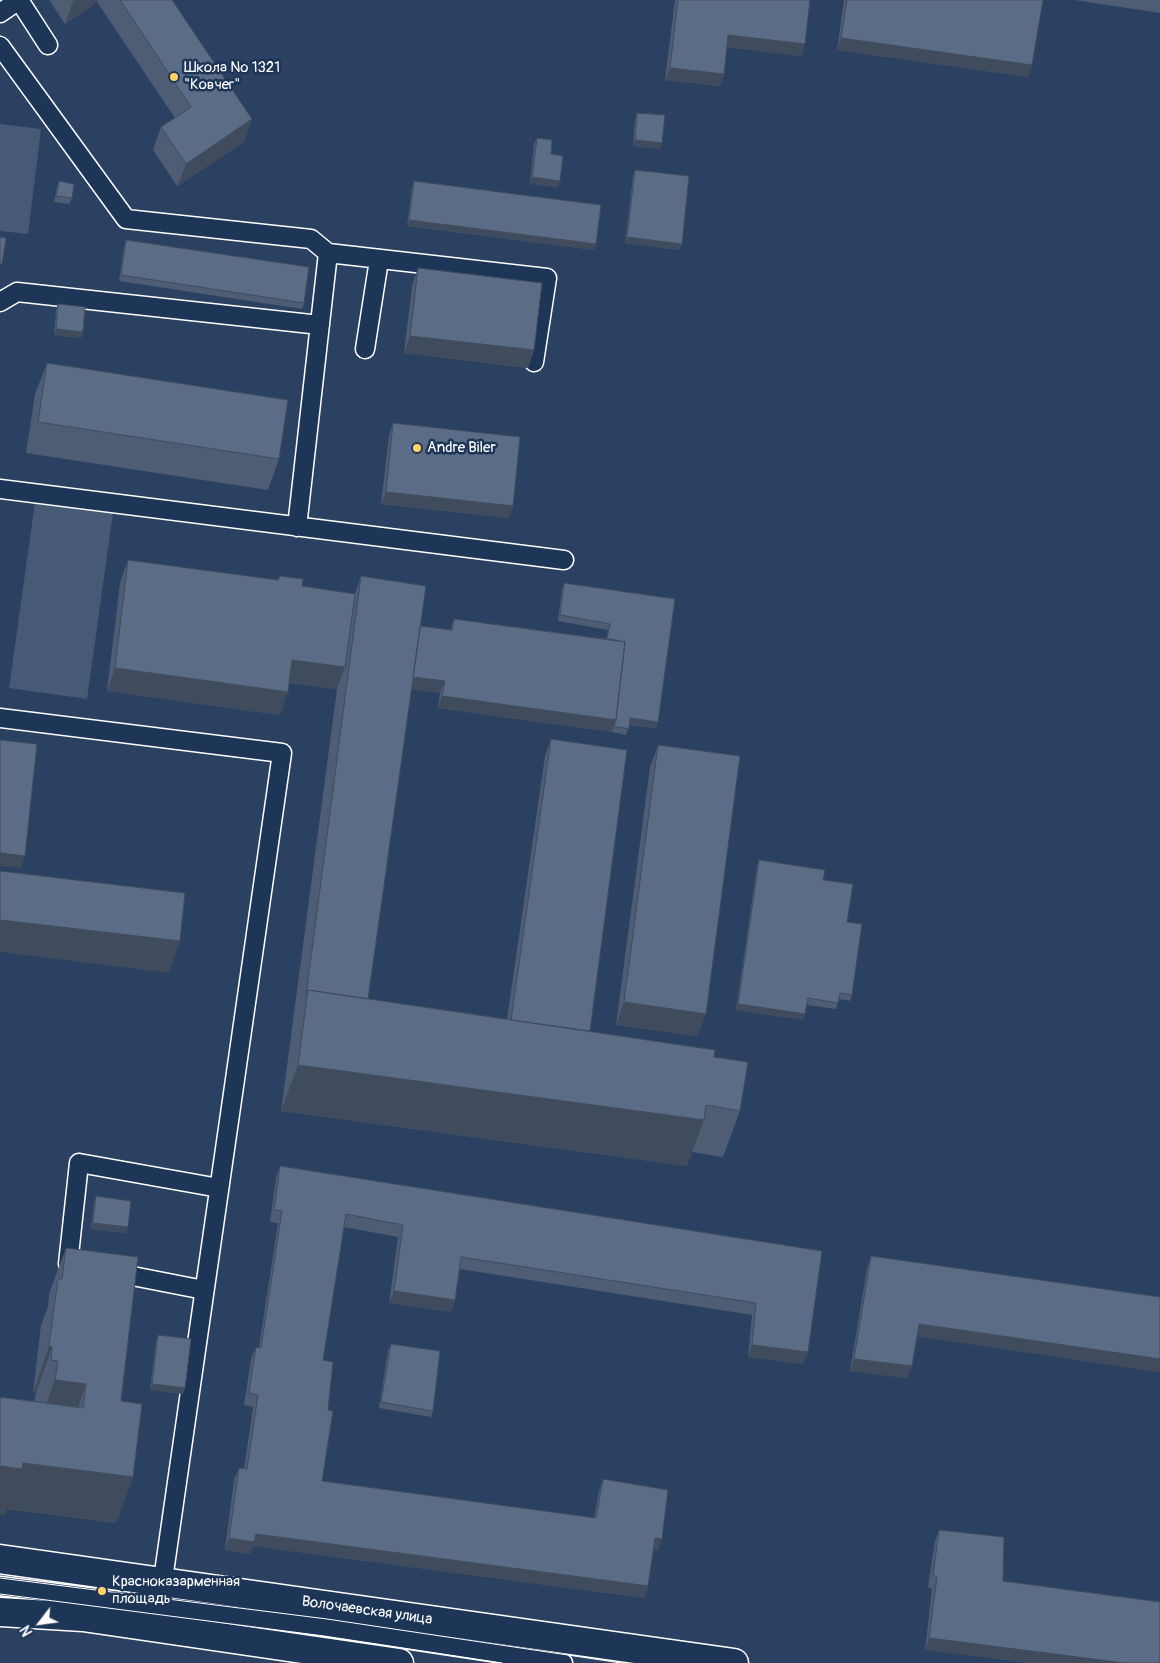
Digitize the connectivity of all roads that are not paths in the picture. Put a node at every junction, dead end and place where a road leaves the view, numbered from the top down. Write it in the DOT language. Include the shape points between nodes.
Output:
graph roads {
  1 [pos="19,0"];
  2 [pos="0,13"];
  3 [pos="48,45"];
  4 [pos="0,46"];
  5 [pos="328,253"];
  6 [pos="379,260"];
  7 [pos="0,302"];
  8 [pos="320,325"];
  9 [pos="365,349"];
  10 [pos="534,362"];
  11 [pos="0,489"];
  12 [pos="297,527"];
  13 [pos="564,560"];
  14 [pos="0,718"];
  15 [pos="219,1188"];
  16 [pos="204,1290"];
  17 [pos="0,1558"];
  18 [pos="0,1586"];
  19 [pos="162,1605"];
  20 [pos="0,1612"];
  21 [pos="399,1663"];
  22 [pos="563,1663"];
  23 [pos="734,1663"];
  1 -- 2 [label="lane"];
  1 -- 3 [label="lane"];
  4 -- 5 [label="lane" via="126,219 311,239"];
  5 -- 6 [label="lane"];
  5 -- 8 [label="lane"];
  6 -- 9 [label="lane"];
  6 -- 10 [label="lane" via="547,278"];
  7 -- 8 [label="lane" via="17,292"];
  8 -- 12 [label="lane"];
  11 -- 12 [label="lane"];
  12 -- 13 [label="lane"];
  14 -- 15 [label="lane" via="282,753"];
  15 -- 16 [label="lane"];
  15 -- 16 [label="lane" via="79,1163 68,1264"];
  16 -- 19 [label="lane"];
  17 -- 19 [label="street, Волочаевская улица" via="104,1574"];
  18 -- 19 [label="lane"];
  19 -- 20 [label="street, Волочаевская улица" via="83,1617"];
  19 -- 21 [label="street, Волочаевская улица"];
  19 -- 22 [label="lane"];
  19 -- 23 [label="street, Волочаевская улица"];
}
